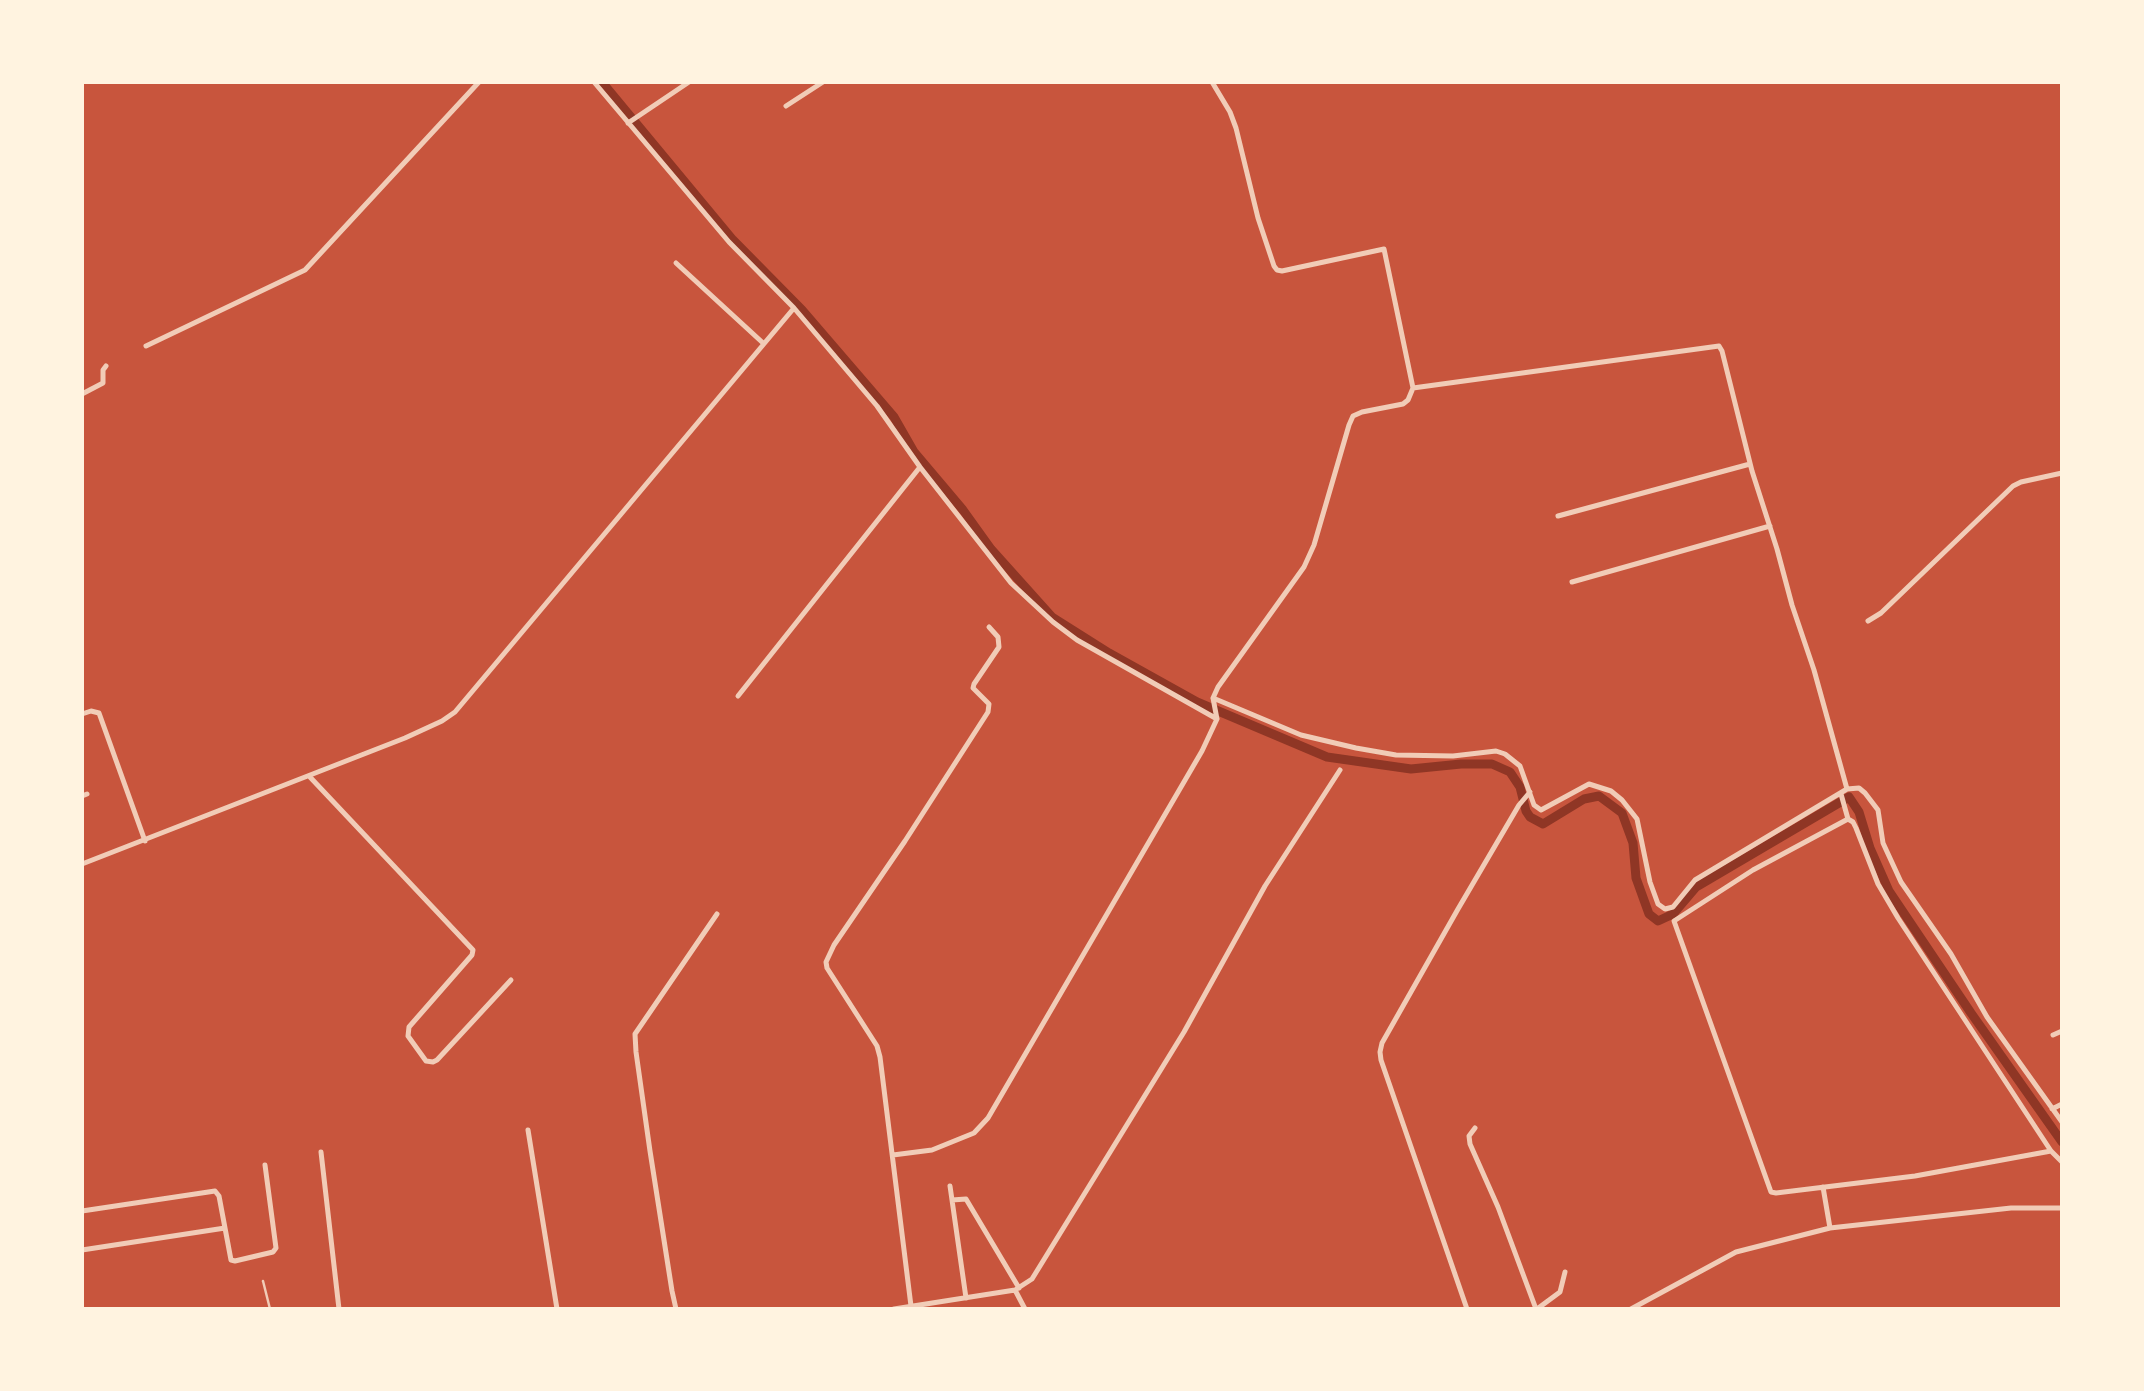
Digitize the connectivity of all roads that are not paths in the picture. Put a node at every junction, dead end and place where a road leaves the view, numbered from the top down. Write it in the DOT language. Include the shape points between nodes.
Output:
graph roads {
  1 [pos="479,82"];
  2 [pos="593,82"];
  3 [pos="689,82"];
  4 [pos="823,82"];
  5 [pos="1212,82"];
  6 [pos="786,106"];
  7 [pos="631,121"];
  8 [pos="676,263"];
  9 [pos="794,308"];
  10 [pos="763,343"];
  11 [pos="146,346"];
  12 [pos="106,366"];
  13 [pos="1413,388"];
  14 [pos="82,394"];
  15 [pos="1750,464"];
  16 [pos="920,467"];
  17 [pos="2062,473"];
  18 [pos="1558,516"];
  19 [pos="1770,526"];
  20 [pos="1572,582"];
  21 [pos="1868,621"];
  22 [pos="989,627"];
  23 [pos="738,696"];
  24 [pos="1214,700"];
  25 [pos="82,714"];
  26 [pos="1217,717"];
  27 [pos="1340,770"];
  28 [pos="309,776"];
  29 [pos="1849,789"];
  30 [pos="1529,793"];
  31 [pos="1842,796"];
  32 [pos="1848,820"];
  33 [pos="145,841"];
  34 [pos="82,864"];
  35 [pos="717,914"];
  36 [pos="511,980"];
  37 [pos="2062,1031"];
  38 [pos="2053,1035"];
  39 [pos="2062,1104"];
  40 [pos="2052,1109"];
  41 [pos="2062,1122"];
  42 [pos="1475,1128"];
  43 [pos="528,1130"];
  44 [pos="2051,1151"];
  45 [pos="321,1152"];
  46 [pos="893,1155"];
  47 [pos="2060,1159"];
  48 [pos="265,1165"];
  49 [pos="950,1186"];
  50 [pos="1823,1187"];
  51 [pos="952,1200"];
  52 [pos="2062,1208"];
  53 [pos="82,1211"];
  54 [pos="225,1228"];
  55 [pos="1830,1228"];
  56 [pos="82,1250"];
  57 [pos="1565,1272"];
  58 [pos="263,1281"];
  59 [pos="1017,1289"];
  60 [pos="967,1298"];
  61 [pos="911,1306"];
  62 [pos="271,1309"];
  63 [pos="339,1309"];
  64 [pos="557,1309"];
  65 [pos="676,1309"];
  66 [pos="894,1309"];
  67 [pos="1025,1309"];
  68 [pos="1467,1309"];
  69 [pos="1536,1309"];
  70 [pos="1631,1309"];
  1 -- 11 [label="street" via="305,270"];
  2 -- 7 [label="street"];
  3 -- 7 [label="street"];
  4 -- 6 [label="street"];
  5 -- 13 [label="street" via="1233,120 1258,218 1277,270 1384,249"];
  7 -- 9 [label="street" via="729,242"];
  8 -- 10 [label="street"];
  9 -- 10 [label="street"];
  9 -- 16 [label="street" via="883,413"];
  10 -- 28 [label="street" via="455,712 418,733"];
  12 -- 14 [label="street" via="103,383"];
  13 -- 15 [label="street" via="1719,346"];
  13 -- 24 [label="street" via="1403,404 1353,416 1310,556 1222,680"];
  15 -- 18 [label="street"];
  15 -- 19 [label="street"];
  16 -- 23 [label="street"];
  16 -- 26 [label="street" via="1004,574 1053,622 1077,640"];
  17 -- 21 [label="street" via="2013,486"];
  19 -- 20 [label="street"];
  19 -- 29 [label="street"];
  22 -- 46 [label="street" via="999,646 973,688 989,704 988,712 826,962 877,1046"];
  24 -- 26 [label="street"];
  24 -- 30 [label="street" via="1301,735 1356,748 1396,755 1496,751 1520,766"];
  25 -- 33 [label="street" via="99,713"];
  26 -- 46 [label="street" via="1188,775 988,1118 974,1133 925,1152"];
  27 -- 59 [label="street" via="1265,886 1184,1032 1040,1267"];
  28 -- 33 [label="street"];
  28 -- 36 [label="street" via="473,950 409,1027 408,1036 426,1061 437,1060"];
  29 -- 31 [label="street"];
  29 -- 40 [label="street" via="1866,793 1878,810 1883,843 1901,882"];
  30 -- 31 [label="street" via="1541,810 1589,784 1622,800 1637,819 1650,881 1658,904 1665,909 1673,907 1695,880"];
  30 -- 68 [label="street" via="1380,1052"];
  31 -- 32 [label="street"];
  32 -- 44 [label="street" via="1853,822 1878,884 1898,918"];
  32 -- 50 [label="street" via="1753,870 1674,921 1771,1192"];
  33 -- 34 [label="street"];
  35 -- 65 [label="street" via="635,1034"];
  37 -- 38 [label="street"];
  39 -- 40 [label="street"];
  40 -- 41 [label="street"];
  42 -- 69 [label="street" via="1470,1144"];
  43 -- 64 [label="street"];
  44 -- 47 [label="street"];
  44 -- 50 [label="street"];
  45 -- 63 [label="street"];
  46 -- 61 [label="street"];
  48 -- 54 [label="street" via="275,1251 233,1261"];
  49 -- 51 [label="street"];
  50 -- 55 [label="street"];
  51 -- 59 [label="street" via="966,1199"];
  51 -- 60 [label="street"];
  52 -- 55 [label="street" via="2011,1208"];
  53 -- 54 [label="street" via="215,1191"];
  54 -- 56 [label="street"];
  55 -- 70 [label="street" via="1736,1252"];
  57 -- 69 [label="street" via="1560,1292"];
  58 -- 62 [label="lane"];
  59 -- 60 [label="street"];
  59 -- 67 [label="street"];
  60 -- 61 [label="street"];
  61 -- 66 [label="street"];
}
